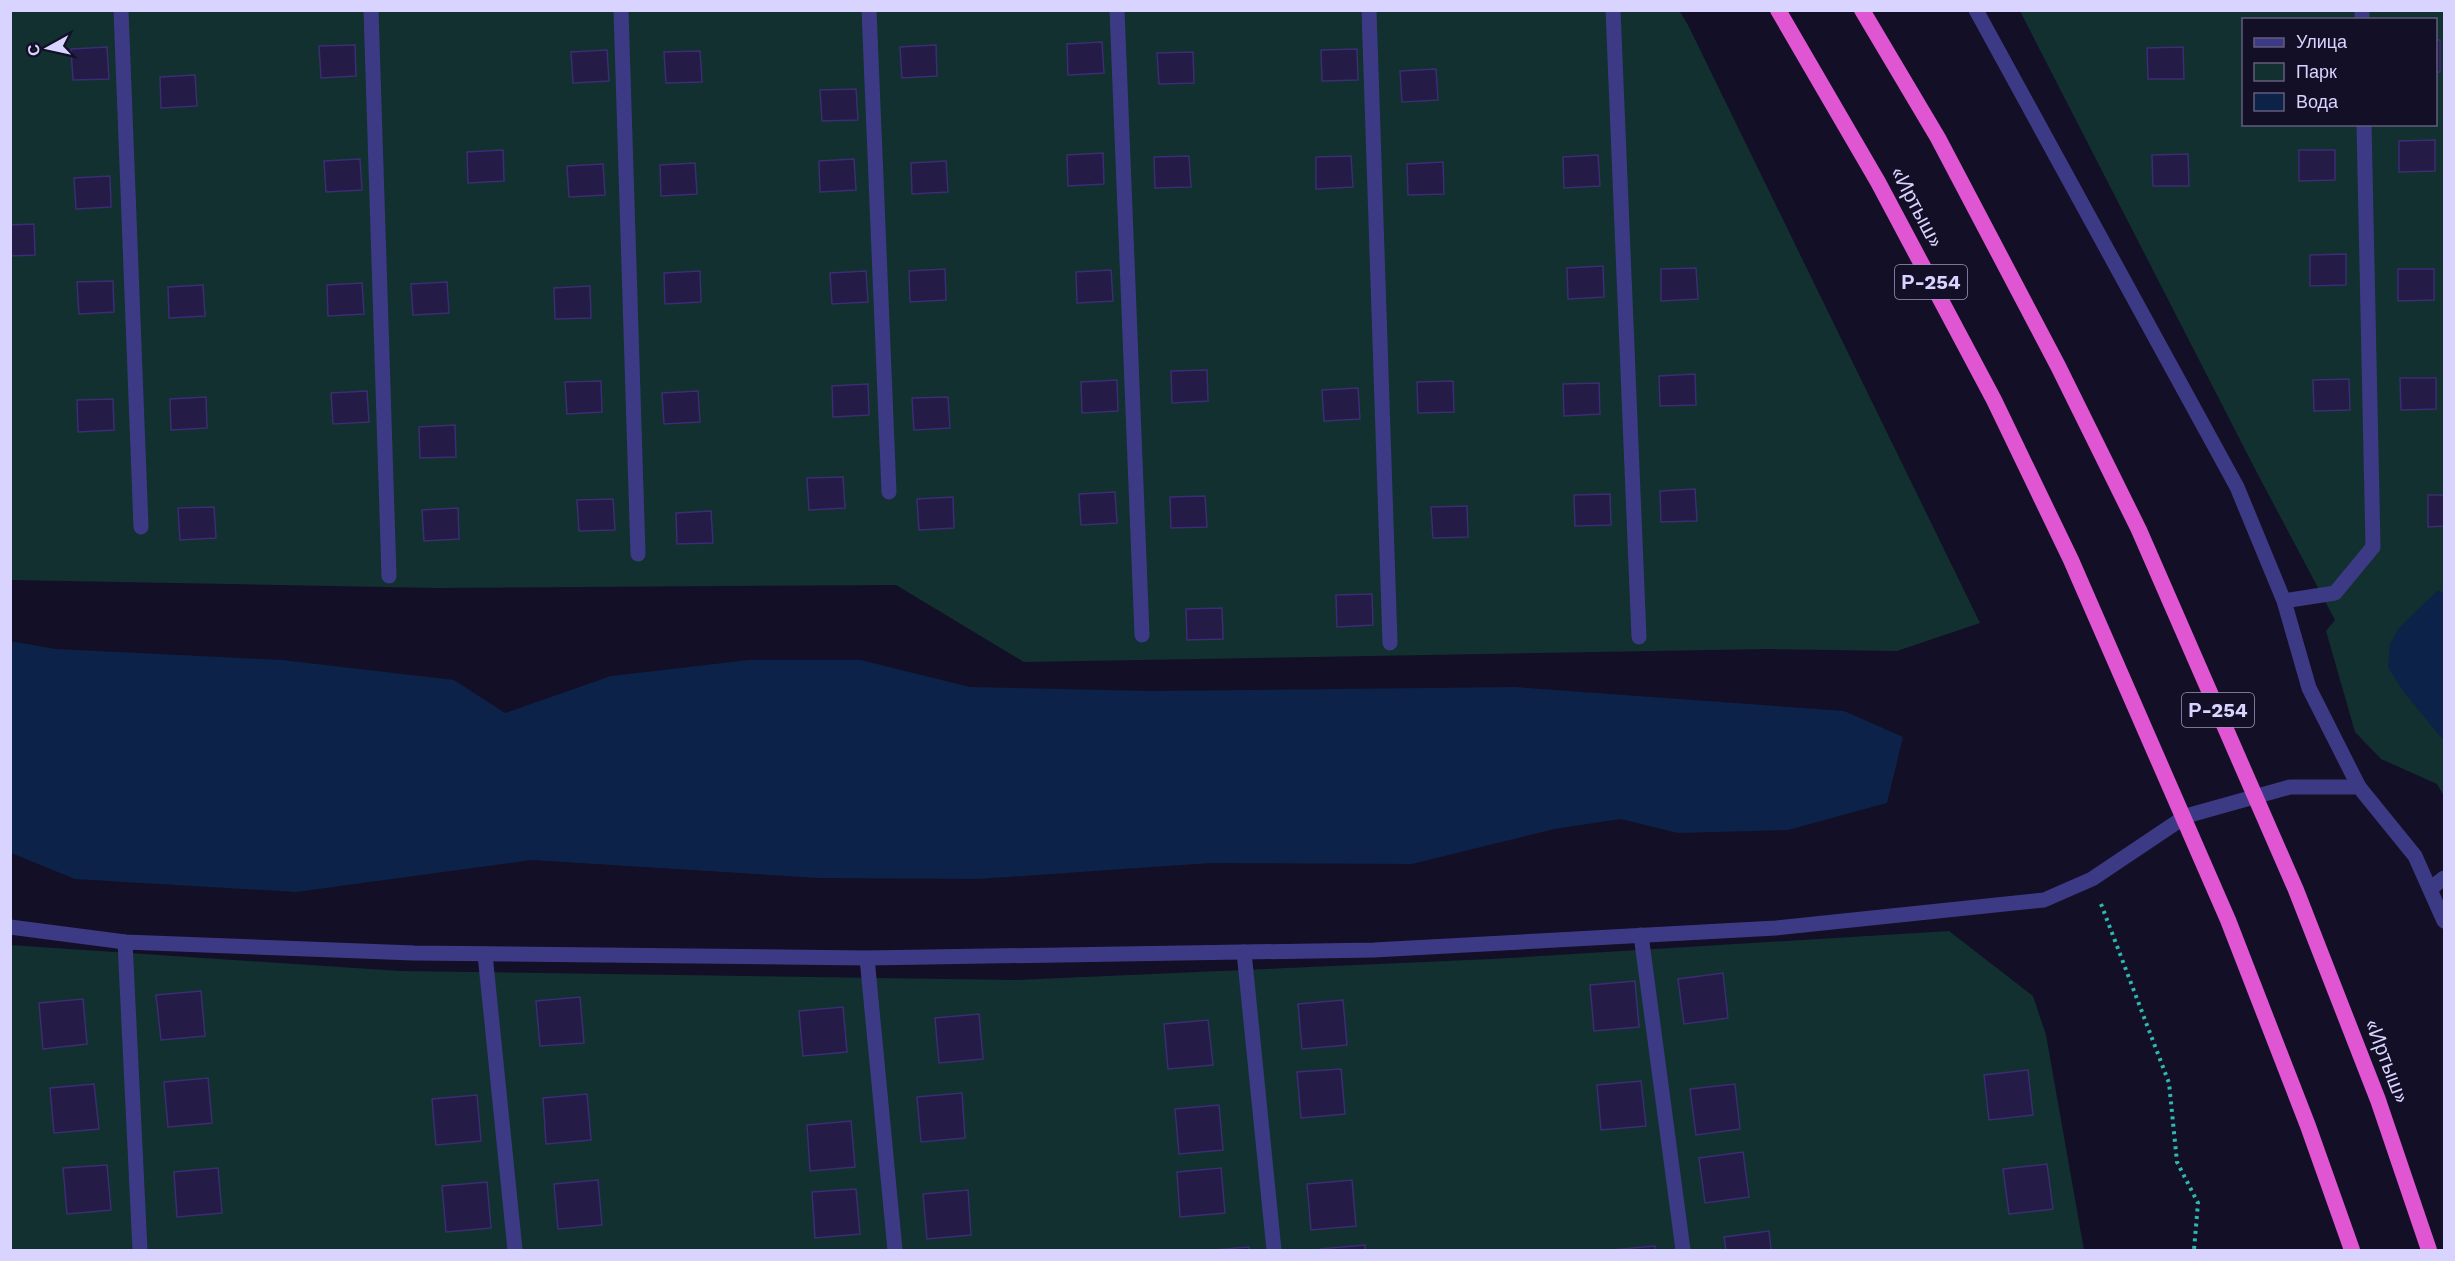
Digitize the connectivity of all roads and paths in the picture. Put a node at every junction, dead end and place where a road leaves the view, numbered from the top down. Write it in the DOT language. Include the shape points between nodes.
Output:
graph roads {
  1 [pos="122,10"];
  2 [pos="371,10"];
  3 [pos="621,10"];
  4 [pos="869,10"];
  5 [pos="1117,10"];
  6 [pos="1369,10"];
  7 [pos="1613,10"];
  8 [pos="1778,10"];
  9 [pos="1862,10"];
  10 [pos="1976,10"];
  11 [pos="2364,126"];
  12 [pos="889,492"];
  13 [pos="141,527"];
  14 [pos="638,554"];
  15 [pos="389,576"];
  16 [pos="2284,601"];
  17 [pos="1142,636"];
  18 [pos="1639,637"];
  19 [pos="1390,643"];
  20 [pos="2359,787"];
  21 [pos="2445,878"];
  22 [pos="2092,879"];
  23 [pos="2430,889"];
  24 [pos="2445,921"];
  25 [pos="10,927"];
  26 [pos="1641,935"];
  27 [pos="125,942"];
  28 [pos="1244,952"];
  29 [pos="485,954"];
  30 [pos="867,958"];
  31 [pos="140,1251"];
  32 [pos="515,1251"];
  33 [pos="896,1251"];
  34 [pos="1274,1251"];
  35 [pos="1683,1251"];
  36 [pos="2194,1251"];
  37 [pos="2352,1251"];
  38 [pos="2429,1251"];
  1 -- 13 [label="street"];
  2 -- 15 [label="street"];
  3 -- 14 [label="street"];
  4 -- 12 [label="street"];
  5 -- 17 [label="street"];
  6 -- 19 [label="street"];
  7 -- 18 [label="street"];
  8 -- 37 [label="highway, «Иртыш» / Р-254" via="1889,203 1994,400 2071,560 2228,920"];
  9 -- 38 [label="highway, «Иртыш» / Р-254" via="1938,138 2139,530 2296,890 2378,1100"];
  10 -- 16 [label="street" via="2237,487"];
  11 -- 16 [label="street" via="2373,547 2335,593"];
  16 -- 20 [label="street" via="2309,688"];
  20 -- 22 [label="street" via="2290,787 2186,816"];
  20 -- 23 [label="street" via="2415,856"];
  21 -- 23 [label="street"];
  22 -- 26 [label="street" via="2044,900 1776,928"];
  22 -- 36 [label="path" via="2169,1083 2177,1162 2198,1203"];
  23 -- 24 [label="street"];
  25 -- 27 [label="street"];
  26 -- 28 [label="street" via="1374,950"];
  26 -- 35 [label="street"];
  27 -- 29 [label="street"];
  27 -- 31 [label="street"];
  28 -- 30 [label="street"];
  28 -- 34 [label="street"];
  29 -- 30 [label="street"];
  29 -- 32 [label="street"];
  30 -- 33 [label="street"];
}
